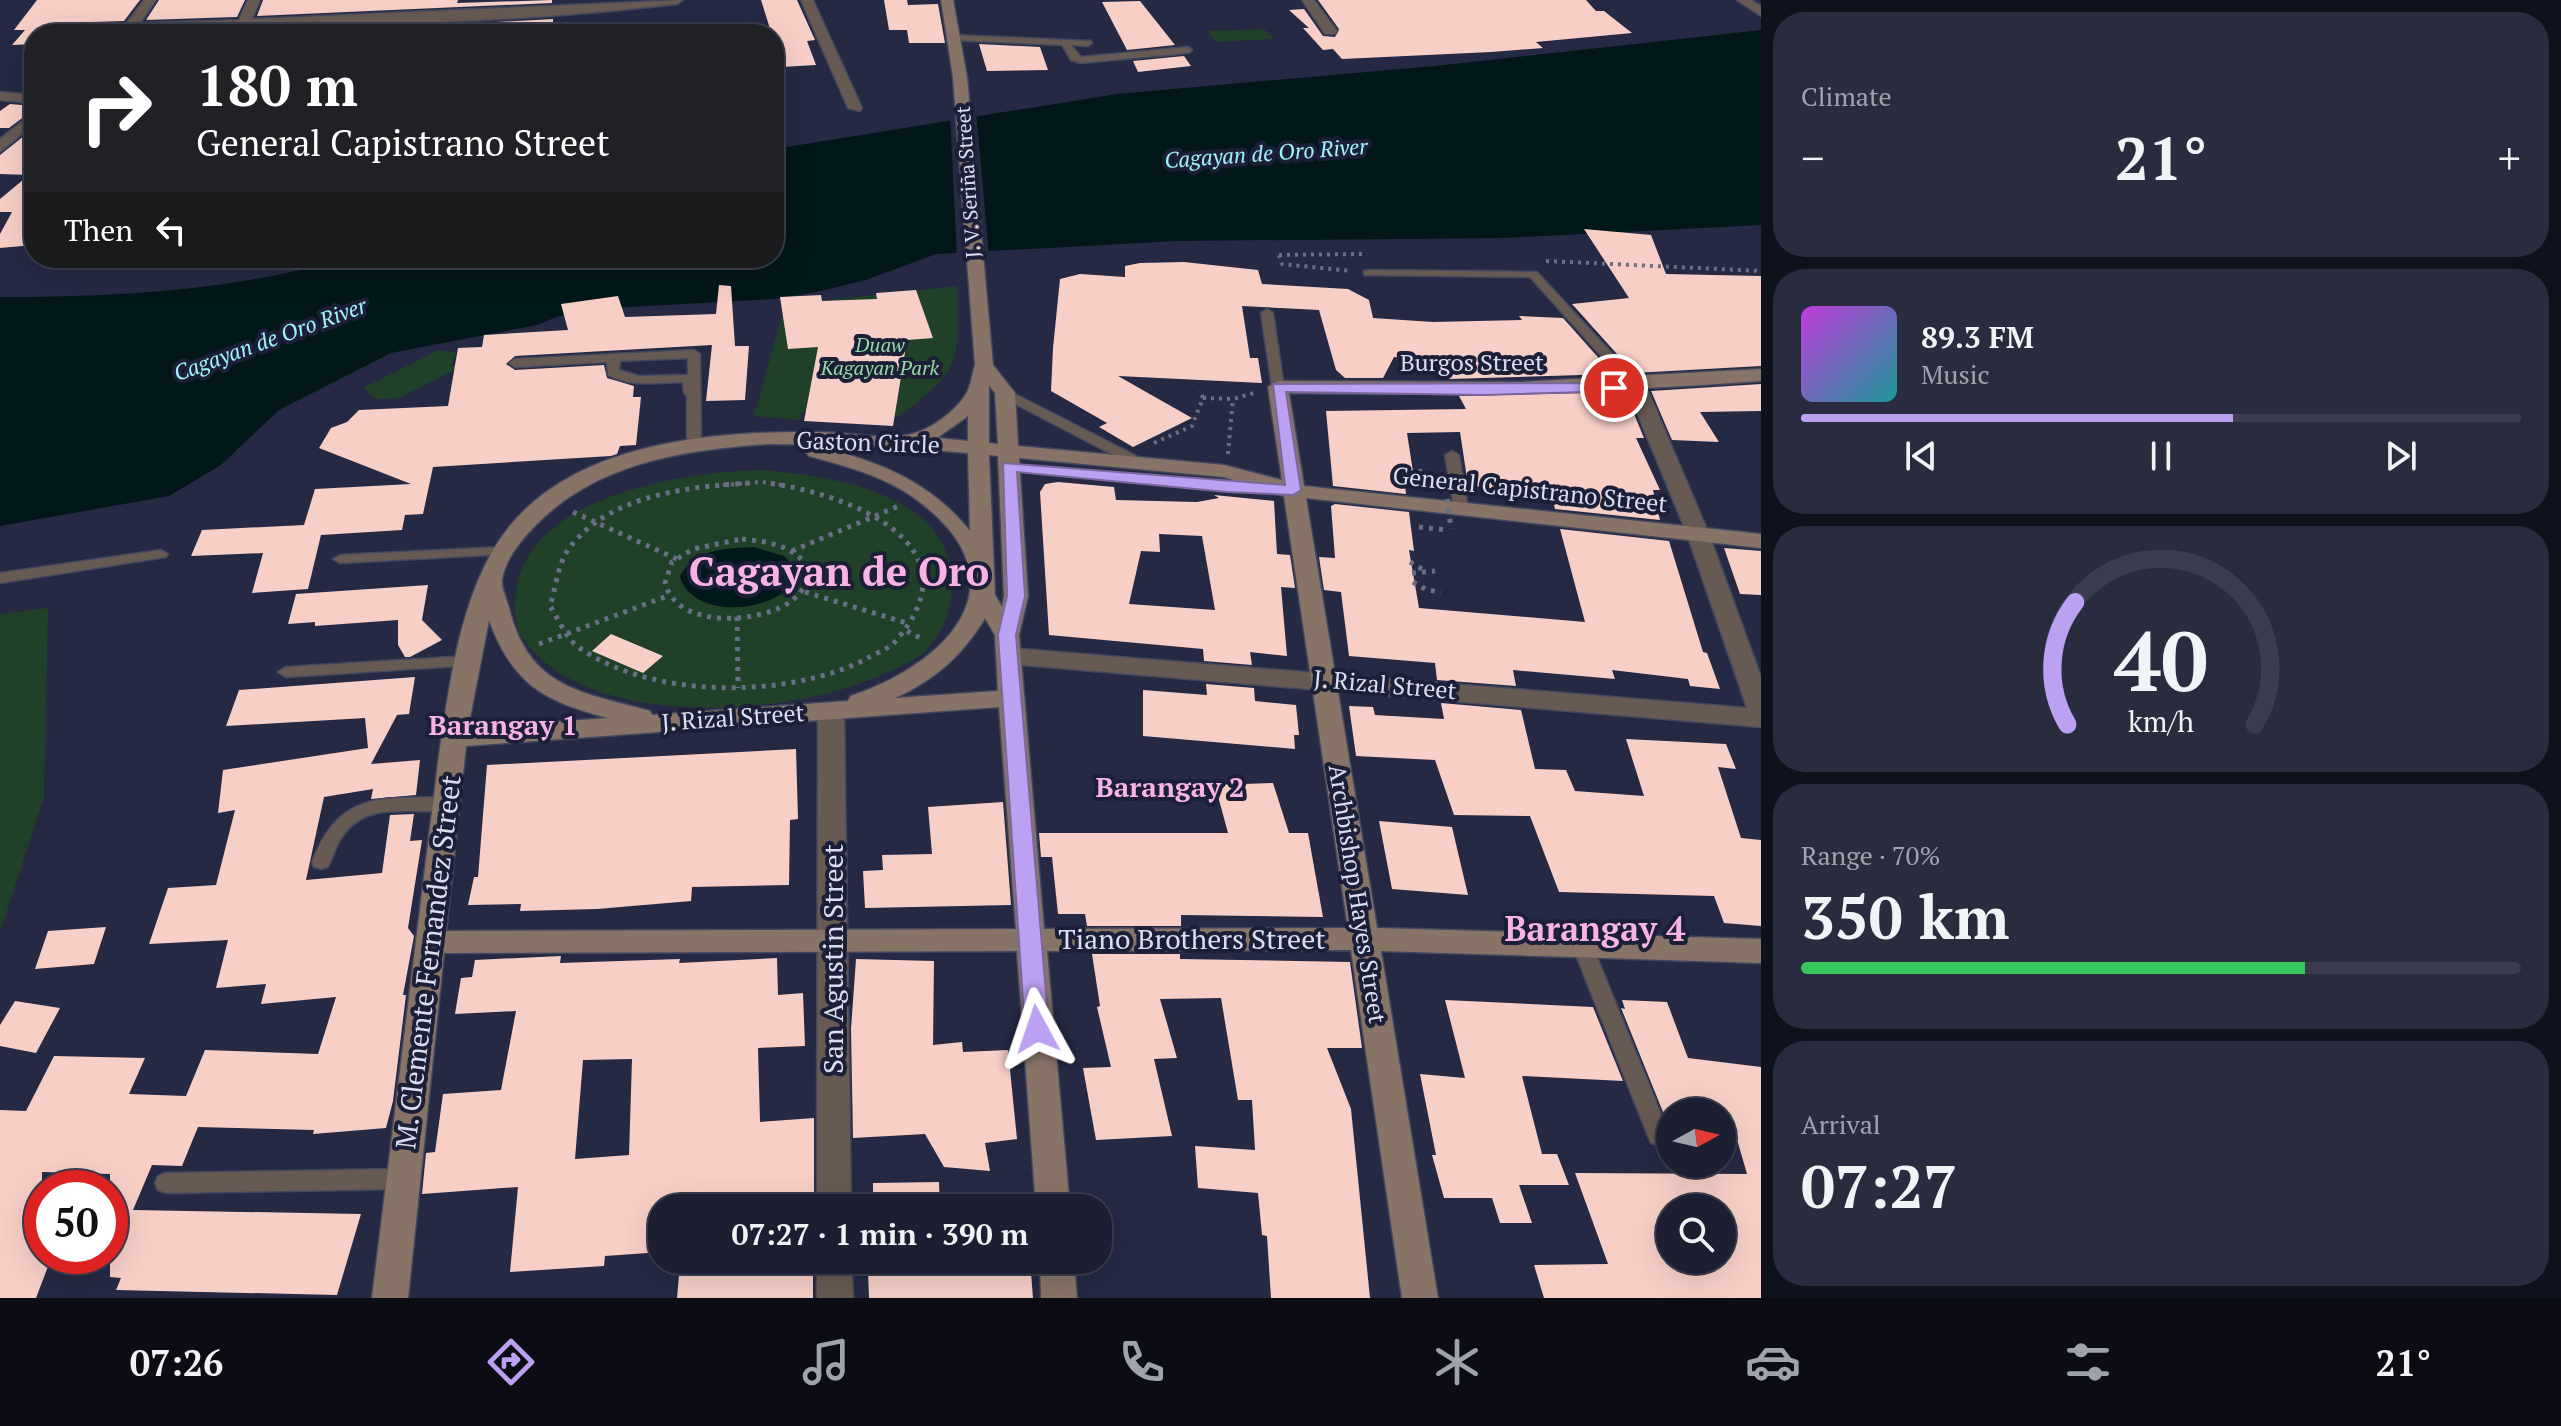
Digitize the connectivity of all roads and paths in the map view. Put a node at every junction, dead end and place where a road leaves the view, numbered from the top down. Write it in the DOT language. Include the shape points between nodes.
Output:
graph roads {
  1 [pos="150,0"];
  2 [pos="254,0"];
  3 [pos="366,0"];
  4 [pos="463,0"];
  5 [pos="677,0"];
  6 [pos="807,0"];
  7 [pos="947,0"];
  8 [pos="1308,0"];
  9 [pos="1743,0"];
  10 [pos="582,6"];
  11 [pos="1761,12"];
  12 [pos="461,16"];
  13 [pos="361,21"];
  14 [pos="133,24"];
  15 [pos="243,24"];
  16 [pos="272,24"];
  17 [pos="1330,31"];
  18 [pos="954,38"];
  19 [pos="1065,42"];
  20 [pos="1088,43"];
  21 [pos="1188,50"];
  22 [pos="0,96"];
  23 [pos="24,98"];
  24 [pos="855,108"];
  25 [pos="24,125"];
  26 [pos="0,147"];
  27 [pos="1279,255"];
  28 [pos="1368,273"];
  29 [pos="1267,313"];
  30 [pos="614,357"];
  31 [pos="515,363"];
  32 [pos="984,365"];
  33 [pos="1761,375"];
  34 [pos="1636,386"];
  35 [pos="1278,387"];
  36 [pos="1200,390"];
  37 [pos="1005,393"];
  38 [pos="977,394"];
  39 [pos="1203,398"];
  40 [pos="757,442"];
  41 [pos="906,442"];
  42 [pos="691,446"];
  43 [pos="816,452"];
  44 [pos="1452,455"];
  45 [pos="979,456"];
  46 [pos="1124,456"];
  47 [pos="1008,459"];
  48 [pos="1144,466"];
  49 [pos="1420,469"];
  50 [pos="1227,471"];
  51 [pos="1413,476"];
  52 [pos="1421,477"];
  53 [pos="1293,490"];
  54 [pos="927,495"];
  55 [pos="550,501"];
  56 [pos="1461,508"];
  57 [pos="872,516"];
  58 [pos="597,523"];
  59 [pos="1451,529"];
  60 [pos="1698,534"];
  61 [pos="1761,541"];
  62 [pos="503,551"];
  63 [pos="792,551"];
  64 [pos="161,554"];
  65 [pos="340,559"];
  66 [pos="678,559"];
  67 [pos="1410,562"];
  68 [pos="981,566"];
  69 [pos="1423,569"];
  70 [pos="1435,571"];
  71 [pos="1412,573"];
  72 [pos="0,578"];
  73 [pos="491,582"];
  74 [pos="1413,582"];
  75 [pos="1427,590"];
  76 [pos="805,592"];
  77 [pos="1441,592"];
  78 [pos="1416,593"];
  79 [pos="670,595"];
  80 [pos="983,595"];
  81 [pos="737,617"];
  82 [pos="910,624"];
  83 [pos="560,635"];
  84 [pos="1008,646"];
  85 [pos="513,655"];
  86 [pos="469,661"];
  87 [pos="286,672"];
  88 [pos="1323,680"];
  89 [pos="738,687"];
  90 [pos="1011,698"];
  91 [pos="831,711"];
  92 [pos="1761,712"];
  93 [pos="737,717"];
  94 [pos="1761,718"];
  95 [pos="671,722"];
  96 [pos="455,738"];
  97 [pos="447,803"];
  98 [pos="321,862"];
  99 [pos="1364,939"];
  100 [pos="833,940"];
  101 [pos="1029,940"];
  102 [pos="431,942"];
  103 [pos="1582,945"];
  104 [pos="1761,951"];
  105 [pos="1656,1129"];
  106 [pos="402,1179"];
  107 [pos="166,1183"];
  108 [pos="834,1194"];
  109 [pos="1052,1194"];
  110 [pos="834,1274"];
  111 [pos="390,1298"];
  112 [pos="835,1298"];
  113 [pos="1420,1298"];
  1 -- 14 [label="street"];
  2 -- 15 [label="street"];
  3 -- 13 [label="street"];
  4 -- 12 [label="street"];
  5 -- 10 [label="street"];
  6 -- 24 [label="street"];
  7 -- 18 [label="street, J. V. Seriña Street"];
  8 -- 17 [label="street"];
  9 -- 11 [label="street"];
  10 -- 12 [label="street"];
  12 -- 13 [label="street"];
  13 -- 16 [label="street"];
  18 -- 19 [label="lane"];
  18 -- 32 [label="street, J. V. Seriña Street"];
  19 -- 20 [label="lane"];
  19 -- 21 [label="lane" via="1080,60"];
  22 -- 23 [label="street"];
  25 -- 26 [label="street"];
  27 -- 28 [label="path" via="1282,264"];
  28 -- 34 [label="lane" via="1533,274"];
  29 -- 35 [label="lane"];
  30 -- 31 [label="lane"];
  30 -- 42 [label="lane" via="613,372 620,377 690,381"];
  30 -- 42 [label="lane" via="696,355"];
  32 -- 37 [label="street, J. V. Seriña Street"];
  32 -- 38 [label="street, J. V. Seriña Street"];
  33 -- 34 [label="street, Burgos Street"];
  34 -- 35 [label="street, Burgos Street" via="1484,391"];
  34 -- 60 [label="street"];
  35 -- 53 [label="street, Archbishop Hayes Street"];
  36 -- 39 [label="path"];
  37 -- 46 [label="lane"];
  37 -- 47 [label="street"];
  38 -- 41 [label="street" via="938,431"];
  38 -- 45 [label="street, J. V. Seriña Street"];
  39 -- 46 [label="path" via="1192,426"];
  39 -- 50 [label="path" via="1233,399"];
  40 -- 41 [label="street, Gaston Circle"];
  40 -- 42 [label="street, Gaston Circle"];
  40 -- 43 [label="street, Gaston Circle"];
  41 -- 45 [label="street, Gaston Circle"];
  42 -- 55 [label="street, Gaston Circle" via="598,473"];
  43 -- 45 [label="street, Gaston Circle"];
  43 -- 54 [label="street, Gaston Circle" via="889,474"];
  44 -- 56 [label="lane"];
  45 -- 47 [label="street"];
  45 -- 68 [label="street, J. V. Seriña Street"];
  46 -- 48 [label="lane"];
  47 -- 48 [label="street, General Capistrano Street"];
  47 -- 53 [label="street, General Capistrano Street" via="1227,487"];
  47 -- 84 [label="street" via="1016,596"];
  48 -- 50 [label="street, General Capistrano Street"];
  49 -- 52 [label="path"];
  50 -- 53 [label="street, General Capistrano Street"];
  51 -- 52 [label="path"];
  52 -- 59 [label="path, bridge" via="1437,480 1446,489"];
  53 -- 56 [label="street, General Capistrano Street"];
  53 -- 88 [label="street, Archbishop Hayes Street"];
  54 -- 57 [label="path"];
  54 -- 68 [label="street, Gaston Circle" via="947,513"];
  55 -- 58 [label="path"];
  55 -- 62 [label="street, Gaston Circle"];
  56 -- 60 [label="street, General Capistrano Street"];
  57 -- 58 [label="path" via="808,488 762,482 668,492"];
  57 -- 63 [label="path"];
  57 -- 82 [label="path" via="917,553 924,578"];
  58 -- 66 [label="path"];
  58 -- 83 [label="path" via="565,555 551,586 548,603"];
  60 -- 61 [label="street, General Capistrano Street"];
  60 -- 92 [label="street"];
  62 -- 65 [label="lane"];
  62 -- 73 [label="street, Gaston Circle"];
  63 -- 66 [label="path" via="742,539 701,546"];
  63 -- 76 [label="path" via="809,566 812,576"];
  64 -- 72 [label="lane"];
  66 -- 79 [label="path" via="664,577"];
  67 -- 69 [label="path"];
  68 -- 80 [label="street, J. V. Seriña Street"];
  69 -- 70 [label="path"];
  69 -- 71 [label="path"];
  73 -- 85 [label="street"];
  73 -- 86 [label="street, M. Clemente Fernandez Street"];
  74 -- 75 [label="path"];
  75 -- 77 [label="path"];
  75 -- 78 [label="path"];
  76 -- 81 [label="path" via="782,608"];
  76 -- 82 [label="path"];
  79 -- 81 [label="path" via="693,610"];
  79 -- 83 [label="path"];
  80 -- 84 [label="street"];
  80 -- 91 [label="street" via="968,631 936,664 872,698"];
  81 -- 89 [label="path"];
  82 -- 89 [label="path" via="885,651 843,675"];
  83 -- 85 [label="path"];
  83 -- 89 [label="path" via="619,670 675,684"];
  84 -- 88 [label="street, J. Rizal Street"];
  84 -- 90 [label="street"];
  85 -- 95 [label="street" via="549,688 574,699"];
  86 -- 87 [label="lane"];
  86 -- 96 [label="street, M. Clemente Fernandez Street"];
  88 -- 94 [label="street, J. Rizal Street"];
  88 -- 99 [label="street, Archbishop Hayes Street"];
  89 -- 93 [label="path"];
  90 -- 91 [label="street, J. Rizal Street"];
  90 -- 101 [label="street"];
  91 -- 93 [label="street, J. Rizal Street"];
  91 -- 100 [label="street, San Agustin Street"];
  93 -- 95 [label="street, J. Rizal Street"];
  95 -- 96 [label="street, J. Rizal Street"];
  96 -- 97 [label="street, M. Clemente Fernandez Street"];
  97 -- 98 [label="lane" via="368,807 354,813 330,835"];
  97 -- 102 [label="street, M. Clemente Fernandez Street"];
  99 -- 101 [label="street, Tiano Brothers Street"];
  99 -- 103 [label="street, Tiano Brothers Street"];
  99 -- 113 [label="street, Archbishop Hayes Street"];
  100 -- 101 [label="street, Tiano Brothers Street"];
  100 -- 102 [label="street, Tiano Brothers Street"];
  100 -- 108 [label="street, San Agustin Street"];
  101 -- 109 [label="street"];
  102 -- 106 [label="street, M. Clemente Fernandez Street"];
  103 -- 104 [label="street, Tiano Brothers Street"];
  103 -- 105 [label="lane"];
  106 -- 107 [label="lane"];
  106 -- 111 [label="street, M. Clemente Fernandez Street"];
  110 -- 112 [label="street"];
}
